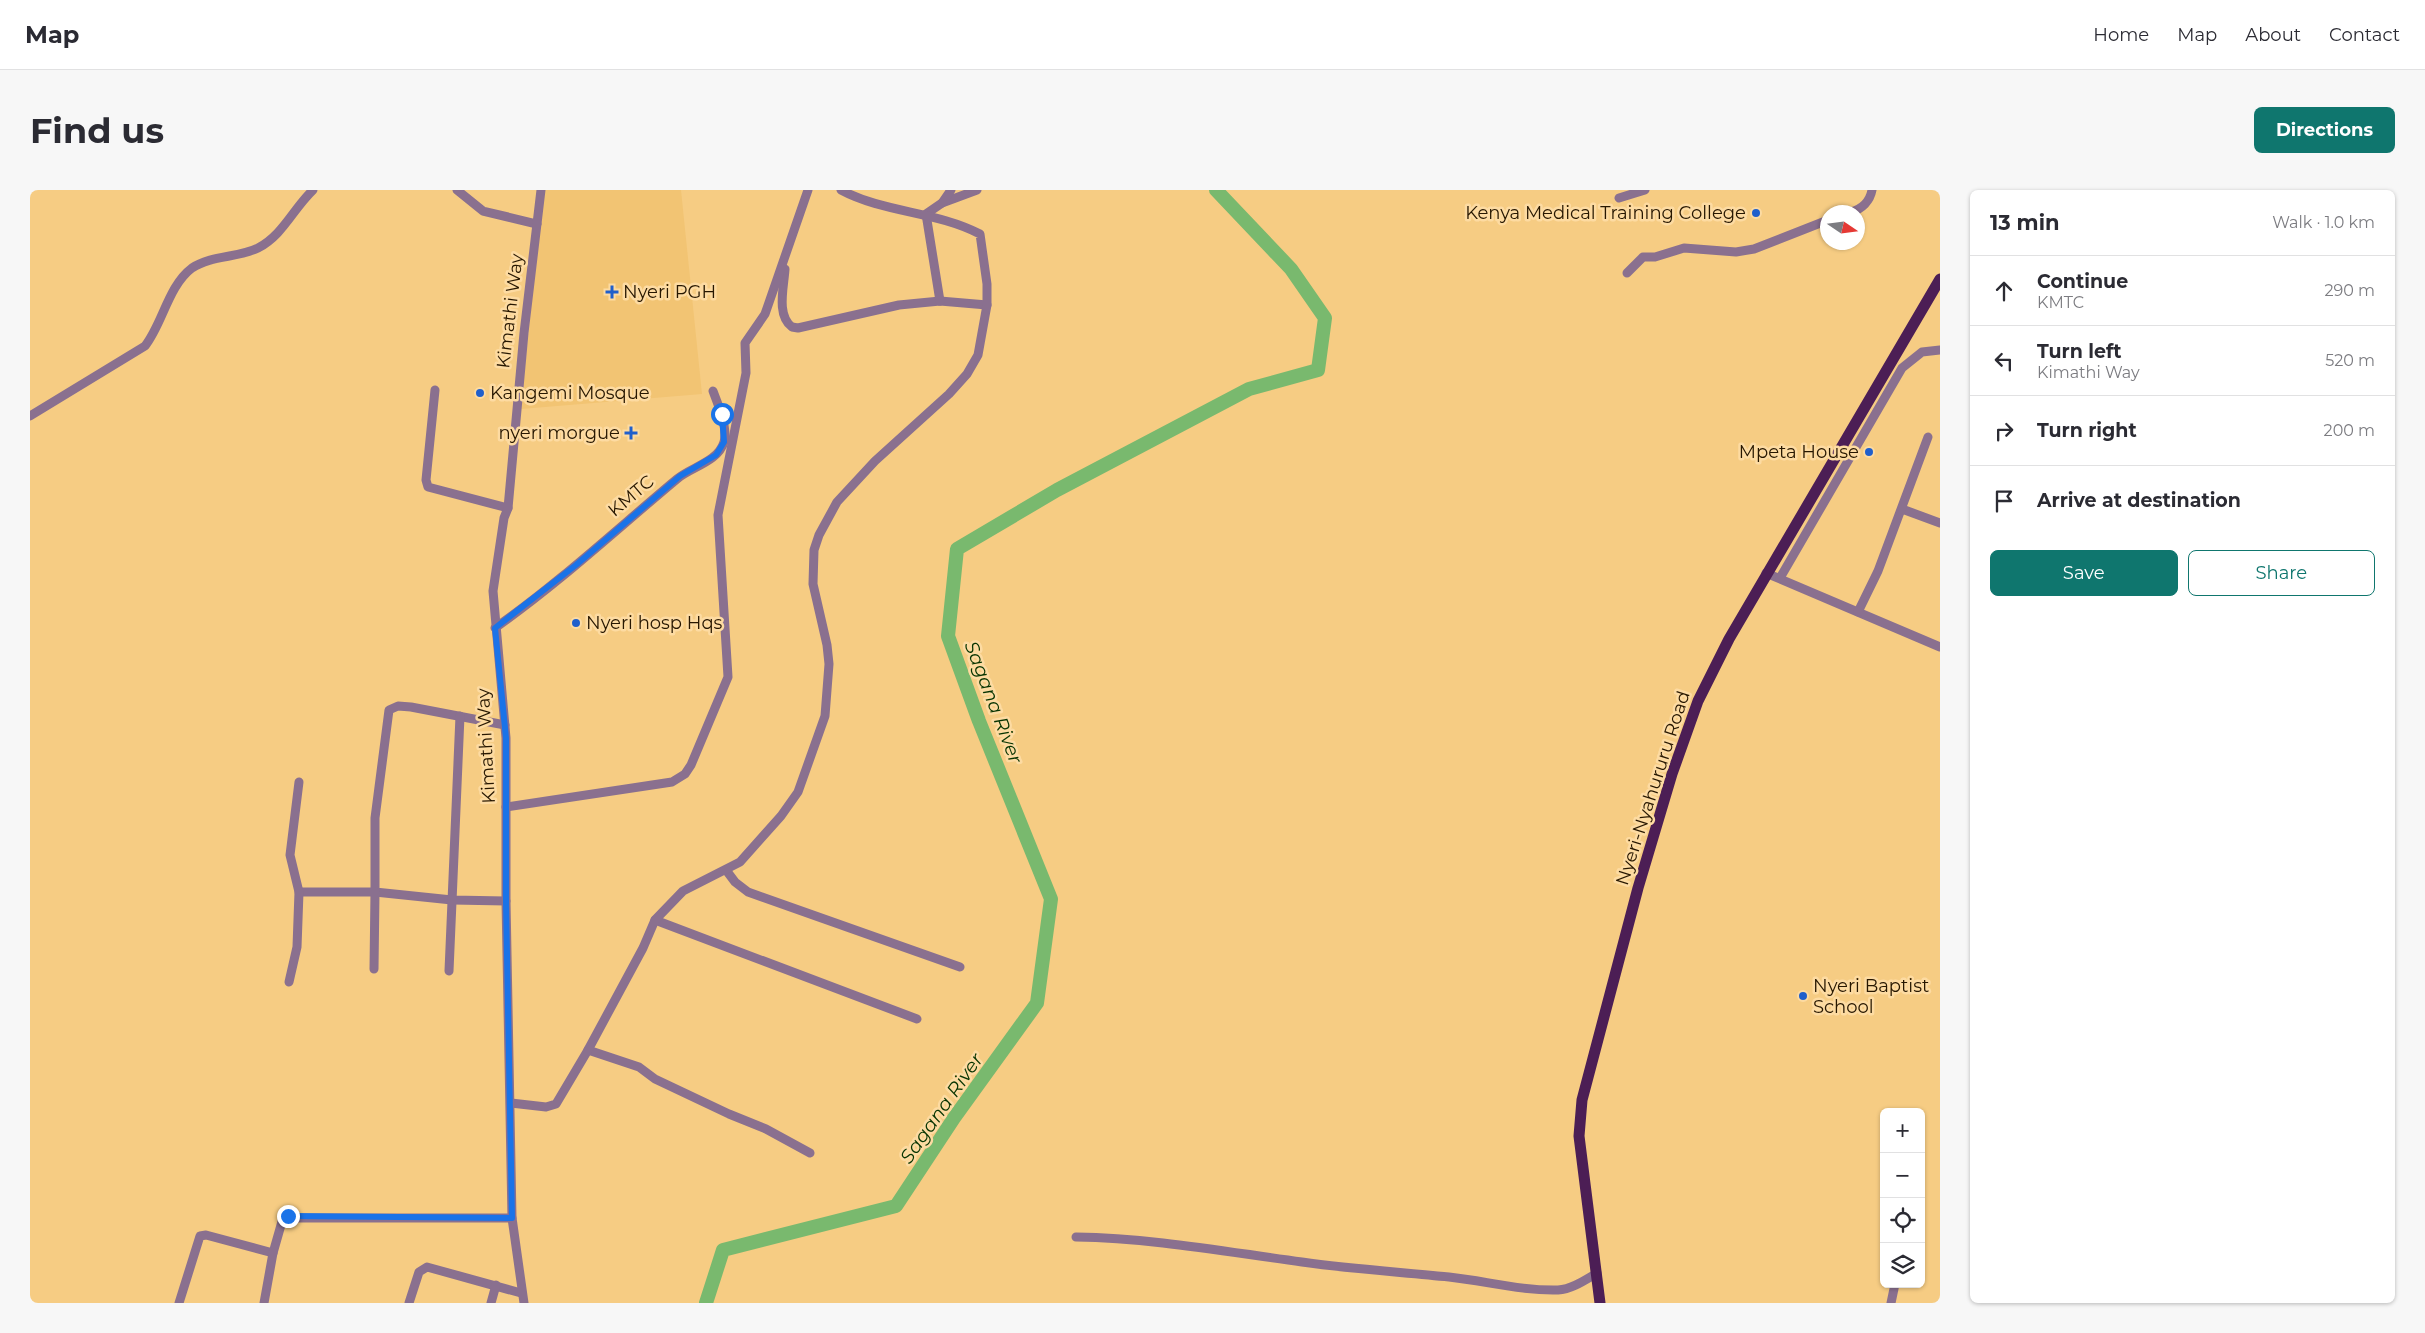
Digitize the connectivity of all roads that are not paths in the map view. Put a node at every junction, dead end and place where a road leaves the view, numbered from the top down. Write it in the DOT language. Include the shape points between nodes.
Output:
graph roads {
  1 [pos="313,190"];
  2 [pos="457,190"];
  3 [pos="541,190"];
  4 [pos="808,190"];
  5 [pos="841,190"];
  6 [pos="951,190"];
  7 [pos="977,190"];
  8 [pos="1645,190"];
  9 [pos="1872,190"];
  10 [pos="1619,198"];
  11 [pos="942,203"];
  12 [pos="1863,205"];
  13 [pos="926,214"];
  14 [pos="1820,223"];
  15 [pos="537,224"];
  16 [pos="786,257"];
  17 [pos="1627,273"];
  18 [pos="1940,280"];
  19 [pos="940,302"];
  20 [pos="987,305"];
  21 [pos="1940,350"];
  22 [pos="435,390"];
  23 [pos="713,391"];
  24 [pos="30,416"];
  25 [pos="1928,438"];
  26 [pos="508,508"];
  27 [pos="1902,508"];
  28 [pos="1940,523"];
  29 [pos="1766,573"];
  30 [pos="1780,578"];
  31 [pos="1858,612"];
  32 [pos="495,628"];
  33 [pos="1940,646"];
  34 [pos="460,716"];
  35 [pos="505,725"];
  36 [pos="299,782"];
  37 [pos="506,806"];
  38 [pos="726,870"];
  39 [pos="299,892"];
  40 [pos="375,892"];
  41 [pos="452,900"];
  42 [pos="506,902"];
  43 [pos="655,920"];
  44 [pos="960,967"];
  45 [pos="374,969"];
  46 [pos="449,971"];
  47 [pos="290,982"];
  48 [pos="917,1019"];
  49 [pos="588,1050"];
  50 [pos="511,1103"];
  51 [pos="810,1153"];
  52 [pos="512,1218"];
  53 [pos="1076,1237"];
  54 [pos="272,1252"];
  55 [pos="1596,1273"];
  56 [pos="496,1285"];
  57 [pos="1894,1288"];
  58 [pos="521,1293"];
  59 [pos="179,1303"];
  60 [pos="264,1303"];
  61 [pos="409,1303"];
  62 [pos="491,1303"];
  63 [pos="524,1303"];
  64 [pos="1600,1303"];
  65 [pos="1891,1303"];
  1 -- 24 [label="street" via="283,228 267,242 256,249 202,263 184,276 145,346"];
  2 -- 15 [label="street" via="483,211"];
  3 -- 15 [label="street, Kimathi Way"];
  4 -- 16 [label="street"];
  5 -- 13 [label="street" via="874,204"];
  6 -- 11 [label="street"];
  7 -- 11 [label="street"];
  8 -- 10 [label="street"];
  9 -- 12 [label="street" via="1871,197"];
  11 -- 13 [label="street"];
  13 -- 19 [label="street"];
  13 -- 20 [label="street" via="980,234"];
  14 -- 17 [label="street" via="1754,249 1736,252 1684,248 1655,257 1643,257"];
  15 -- 26 [label="street, Kimathi Way"];
  16 -- 19 [label="street" via="783,308 784,318 792,327 899,305"];
  16 -- 37 [label="street" via="765,314 745,343 746,373 718,515 728,677 691,766 672,782"];
  18 -- 29 [label="main road, Nyeri-Nyahururu Road"];
  19 -- 20 [label="street"];
  20 -- 38 [label="street" via="978,355 972,366 949,394 875,461 837,502 819,535 814,550 814,584 828,654 825,716 803,779 790,804 740,862"];
  21 -- 30 [label="street" via="1922,352 1902,368"];
  22 -- 26 [label="street" via="428,487"];
  23 -- 32 [label="street, KMTC" via="722,414 724,442 716,455 680,476 576,565"];
  25 -- 27 [label="street"];
  26 -- 32 [label="street, Kimathi Way" via="493,591"];
  27 -- 28 [label="street"];
  27 -- 31 [label="street"];
  29 -- 30 [label="street"];
  29 -- 55 [label="main road, Nyeri-Nyahururu Road" via="1717,663 1688,726 1638,888 1582,1100 1579,1136"];
  30 -- 31 [label="street"];
  31 -- 33 [label="street"];
  32 -- 35 [label="street, Kimathi Way"];
  34 -- 35 [label="street"];
  34 -- 40 [label="street" via="398,706 389,710 375,818"];
  34 -- 41 [label="street"];
  35 -- 37 [label="street, Kimathi Way"];
  36 -- 39 [label="street" via="290,855"];
  37 -- 42 [label="street, Kimathi Way"];
  38 -- 43 [label="street" via="682,891"];
  38 -- 44 [label="street" via="748,892"];
  39 -- 40 [label="street"];
  39 -- 47 [label="street" via="297,947"];
  40 -- 41 [label="street"];
  40 -- 45 [label="street"];
  41 -- 42 [label="street"];
  41 -- 46 [label="street"];
  42 -- 50 [label="street, Kimathi Way"];
  43 -- 48 [label="street"];
  43 -- 49 [label="street"];
  49 -- 50 [label="street" via="556,1104 546,1107"];
  49 -- 51 [label="street" via="639,1068 660,1082 766,1129"];
  50 -- 52 [label="street, Kimathi Way"];
  52 -- 54 [label="street" via="288,1216 281,1221"];
  52 -- 58 [label="street, Kimathi Way"];
  53 -- 55 [label="street" via="1162,1243 1518,1288 1561,1290"];
  54 -- 59 [label="street" via="200,1236"];
  54 -- 60 [label="street"];
  55 -- 64 [label="main road, Nyeri-Nyahururu Road"];
  56 -- 58 [label="street"];
  56 -- 61 [label="street" via="426,1267 419,1272"];
  56 -- 62 [label="street"];
  57 -- 65 [label="street"];
  58 -- 63 [label="street, Kimathi Way"];
}
